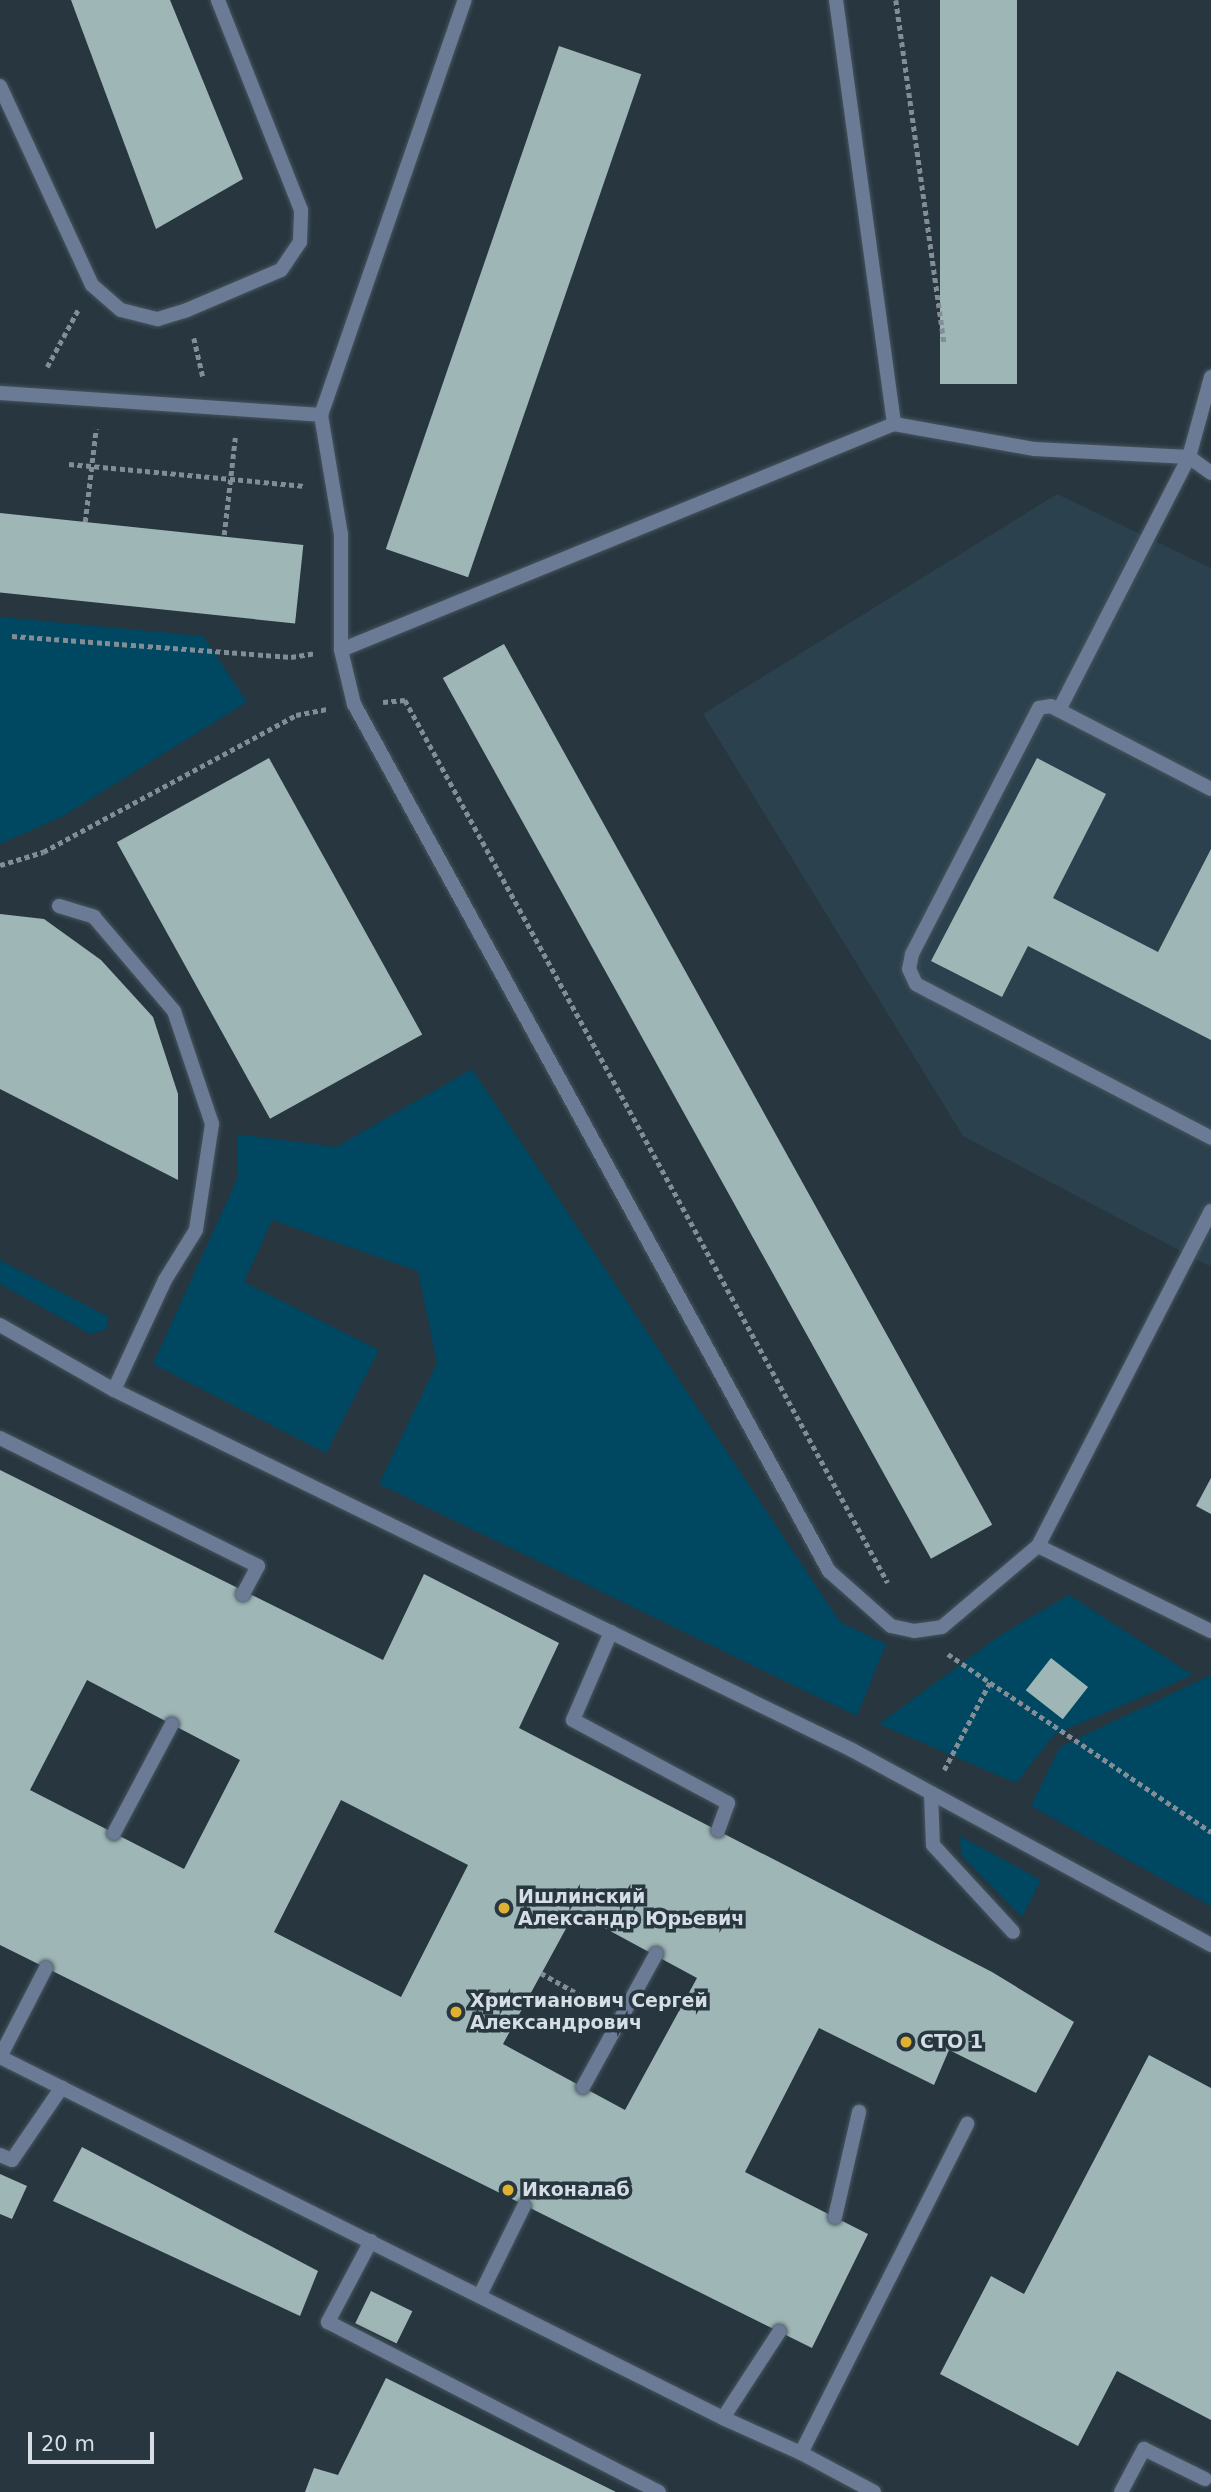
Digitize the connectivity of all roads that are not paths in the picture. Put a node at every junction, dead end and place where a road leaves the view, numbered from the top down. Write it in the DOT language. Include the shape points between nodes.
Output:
graph roads {
  1 [pos="218,0"];
  2 [pos="465,0"];
  3 [pos="836,0"];
  4 [pos="0,86"];
  5 [pos="1211,377"];
  6 [pos="0,393"];
  7 [pos="321,415"];
  8 [pos="894,424"];
  9 [pos="1189,457"];
  10 [pos="1211,473"];
  11 [pos="341,650"];
  12 [pos="1059,710"];
  13 [pos="1211,789"];
  14 [pos="59,906"];
  15 [pos="1211,1138"];
  16 [pos="1211,1211"];
  17 [pos="0,1325"];
  18 [pos="114,1390"];
  19 [pos="0,1438"];
  20 [pos="1038,1546"];
  21 [pos="243,1594"];
  22 [pos="1211,1631"];
  23 [pos="611,1632"];
  24 [pos="172,1724"];
  25 [pos="931,1795"];
  26 [pos="718,1830"];
  27 [pos="114,1833"];
  28 [pos="1013,1932"];
  29 [pos="1211,1945"];
  30 [pos="656,1954"];
  31 [pos="46,1968"];
  32 [pos="0,2057"];
  33 [pos="62,2087"];
  34 [pos="583,2087"];
  35 [pos="859,2112"];
  36 [pos="967,2124"];
  37 [pos="0,2155"];
  38 [pos="524,2206"];
  39 [pos="835,2217"];
  40 [pos="371,2241"];
  41 [pos="480,2295"];
  42 [pos="779,2332"];
  43 [pos="723,2418"];
  44 [pos="801,2453"];
  45 [pos="1205,2479"];
  46 [pos="659,2492"];
  47 [pos="874,2492"];
  48 [pos="1121,2492"];
  1 -- 4 [label="lane" via="301,210 300,242 281,270 187,310 158,319 121,310 92,285"];
  2 -- 7 [label="lane"];
  3 -- 8 [label="lane"];
  5 -- 9 [label="lane"];
  6 -- 7 [label="lane"];
  7 -- 11 [label="lane" via="341,534"];
  8 -- 9 [label="lane" via="1035,450"];
  8 -- 11 [label="lane"];
  9 -- 10 [label="lane"];
  9 -- 12 [label="lane"];
  11 -- 20 [label="lane" via="354,704 828,1571 891,1626 914,1631 942,1627"];
  12 -- 13 [label="lane"];
  12 -- 15 [label="lane" via="1045,705 1036,712 912,954 909,969 916,984 930,992"];
  14 -- 18 [label="lane" via="94,916 174,1011 212,1124 196,1230 165,1280"];
  16 -- 20 [label="lane"];
  17 -- 18 [label="lane"];
  18 -- 23 [label="lane"];
  19 -- 21 [label="lane" via="258,1566"];
  20 -- 22 [label="lane"];
  23 -- 25 [label="lane" via="852,1750"];
  23 -- 26 [label="lane" via="573,1720 728,1802"];
  24 -- 27 [label="lane"];
  25 -- 28 [label="lane" via="933,1845"];
  25 -- 29 [label="lane"];
  30 -- 34 [label="lane"];
  31 -- 32 [label="lane"];
  32 -- 33 [label="lane"];
  33 -- 37 [label="lane" via="12,2160"];
  33 -- 40 [label="lane"];
  35 -- 39 [label="lane"];
  36 -- 44 [label="lane"];
  38 -- 41 [label="lane"];
  40 -- 41 [label="lane"];
  40 -- 46 [label="lane" via="328,2322"];
  41 -- 43 [label="lane"];
  42 -- 43 [label="lane"];
  43 -- 44 [label="lane"];
  44 -- 47 [label="lane"];
  45 -- 48 [label="lane" via="1144,2449"];
}
